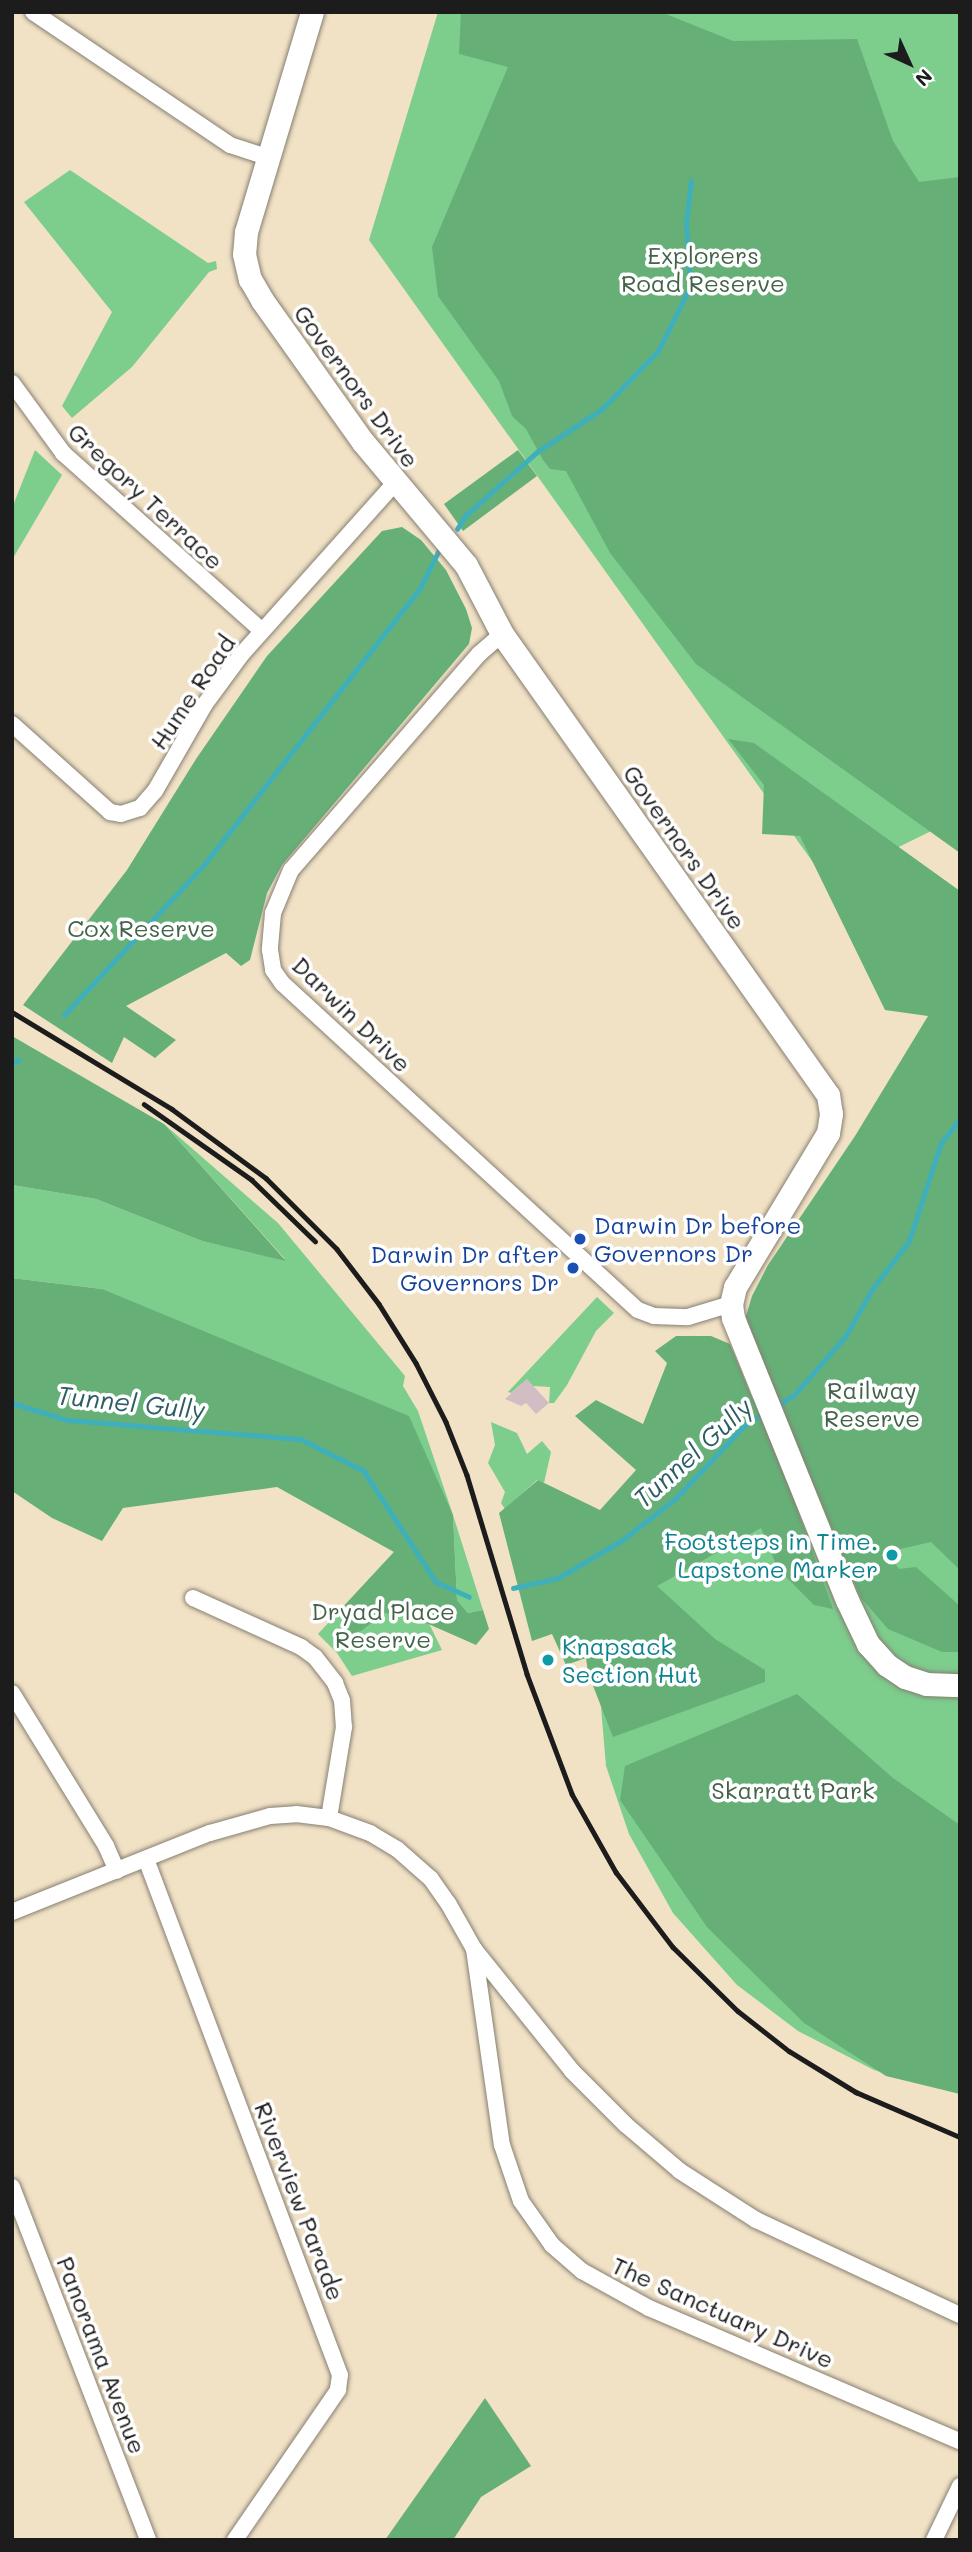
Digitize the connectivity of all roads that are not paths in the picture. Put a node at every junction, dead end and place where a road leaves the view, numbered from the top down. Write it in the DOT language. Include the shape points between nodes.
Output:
graph roads {
  1 [pos="33,12"];
  2 [pos="312,12"];
  3 [pos="268,157"];
  4 [pos="12,383"];
  5 [pos="396,483"];
  6 [pos="261,631"];
  7 [pos="502,634"];
  8 [pos="12,724"];
  9 [pos="731,1304"];
  10 [pos="193,1598"];
  11 [pos="960,1685"];
  12 [pos="12,1693"];
  13 [pos="329,1818"];
  14 [pos="146,1859"];
  15 [pos="117,1871"];
  16 [pos="12,1912"];
  17 [pos="474,1950"];
  18 [pos="513,1997"];
  19 [pos="480,2008"];
  20 [pos="12,2187"];
  21 [pos="960,2315"];
  22 [pos="960,2441"];
  23 [pos="960,2486"];
  24 [pos="148,2540"];
  25 [pos="235,2540"];
  26 [pos="934,2540"];
  1 -- 3 [label="street" via="230,145"];
  2 -- 3 [label="main road, Governors Drive"];
  3 -- 5 [label="main road, Governors Drive" via="245,238 244,260 250,279"];
  4 -- 6 [label="street, Gregory Terrace" via="63,453"];
  5 -- 6 [label="street, Hume Road"];
  5 -- 7 [label="main road, Governors Drive" via="467,565"];
  6 -- 8 [label="street, Hume Road" via="215,691 150,799 134,811 110,812"];
  7 -- 9 [label="main road, Governors Drive" via="828,1095 831,1114 824,1143 739,1280"];
  7 -- 9 [label="street, Darwin Drive" via="479,654 291,870 273,912 273,970 638,1310 654,1316 688,1317"];
  9 -- 11 [label="main road" via="740,1338 846,1600 872,1649 893,1670 911,1679"];
  10 -- 13 [label="street" via="302,1647 335,1683 342,1699 344,1727"];
  12 -- 15 [label="street"];
  13 -- 14 [label="street, The Sanctuary Drive" via="270,1816 235,1824"];
  13 -- 17 [label="street, The Sanctuary Drive" via="370,1833 421,1868 449,1903"];
  14 -- 15 [label="street, The Sanctuary Drive"];
  14 -- 25 [label="street, Riverview Parade" via="340,2375 333,2397"];
  15 -- 16 [label="street, The Sanctuary Drive"];
  17 -- 18 [label="street"];
  17 -- 19 [label="street, The Sanctuary Drive"];
  18 -- 19 [label="street" via="496,1998"];
  18 -- 21 [label="street" via="590,2090 645,2142 709,2191 792,2238"];
  19 -- 22 [label="street, The Sanctuary Drive" via="502,2145 514,2185 529,2215 567,2259 649,2308"];
  20 -- 24 [label="street, Panorama Avenue"];
  23 -- 26 [label="street"];
}
